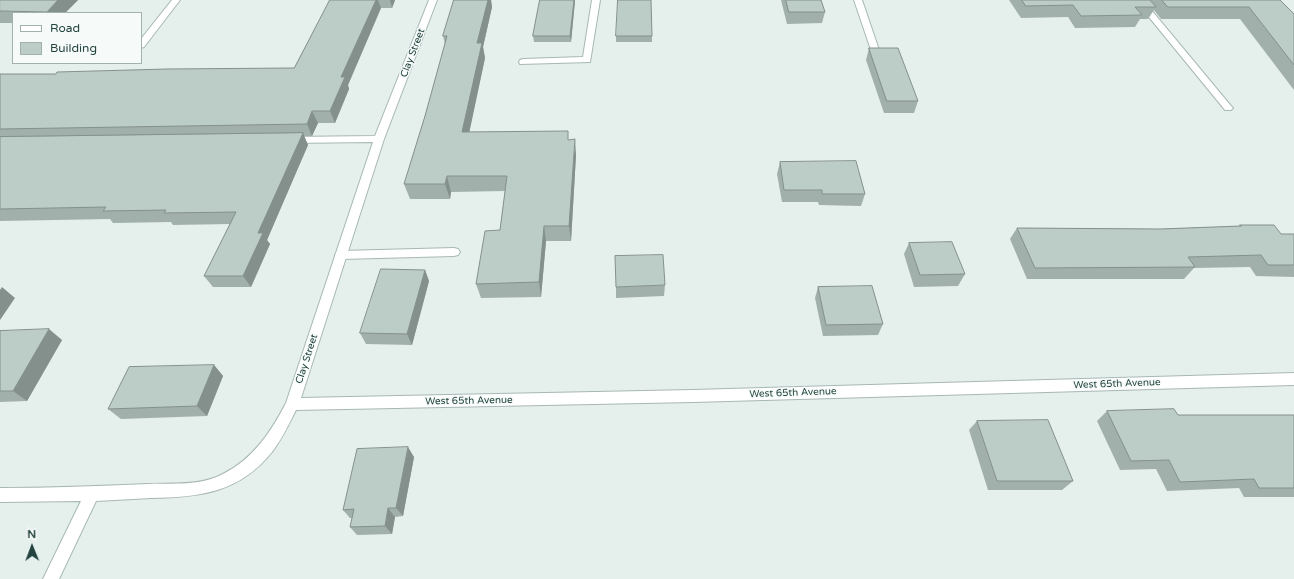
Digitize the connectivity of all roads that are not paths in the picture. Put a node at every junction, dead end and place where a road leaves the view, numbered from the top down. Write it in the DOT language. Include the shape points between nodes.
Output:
graph roads {
  1 [pos="176,0"];
  2 [pos="433,0"];
  3 [pos="596,0"];
  4 [pos="858,0"];
  5 [pos="1139,0"];
  6 [pos="142,44"];
  7 [pos="875,50"];
  8 [pos="524,62"];
  9 [pos="1228,108"];
  10 [pos="379,139"];
  11 [pos="276,141"];
  12 [pos="454,252"];
  13 [pos="341,255"];
  14 [pos="1294,379"];
  15 [pos="292,404"];
  16 [pos="92,494"];
  17 [pos="0,496"];
  18 [pos="51,579"];
  1 -- 6 [label="street"];
  2 -- 10 [label="street, Clay Street"];
  3 -- 8 [label="street" via="587,60"];
  4 -- 7 [label="street"];
  5 -- 9 [label="street"];
  10 -- 11 [label="street"];
  10 -- 13 [label="street, Clay Street"];
  12 -- 13 [label="street"];
  13 -- 15 [label="street, Clay Street"];
  14 -- 15 [label="street, West 65th Avenue" via="693,396"];
  15 -- 16 [label="street, Clay Street" via="263,454 228,480 201,489"];
  16 -- 17 [label="street"];
  16 -- 18 [label="street"];
}
